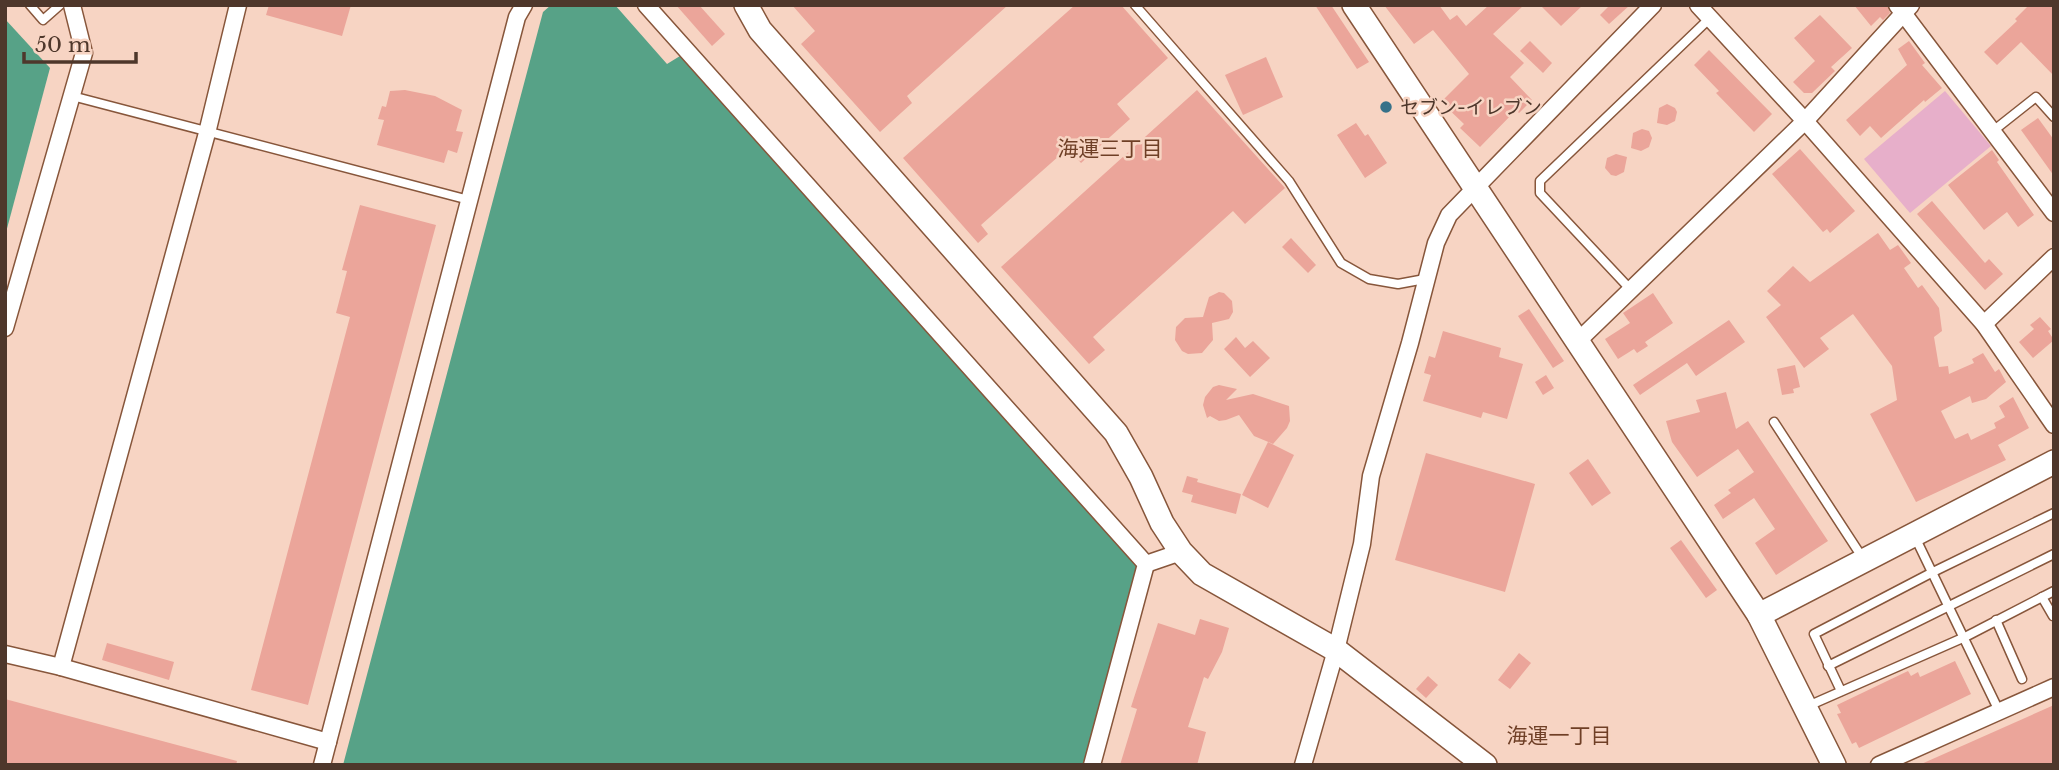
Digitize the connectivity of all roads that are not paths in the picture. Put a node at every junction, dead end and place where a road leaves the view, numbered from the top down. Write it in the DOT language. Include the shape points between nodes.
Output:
graph roads {
  1 [pos="30,5"];
  2 [pos="60,5"];
  3 [pos="72,5"];
  4 [pos="238,5"];
  5 [pos="524,5"];
  6 [pos="646,5"];
  7 [pos="746,5"];
  8 [pos="1135,5"];
  9 [pos="1354,5"];
  10 [pos="1653,5"];
  11 [pos="1698,5"];
  12 [pos="1904,8"];
  13 [pos="1710,18"];
  14 [pos="72,96"];
  15 [pos="2054,117"];
  16 [pos="1805,121"];
  17 [pos="1993,131"];
  18 [pos="207,133"];
  19 [pos="1473,187"];
  20 [pos="469,200"];
  21 [pos="2054,213"];
  22 [pos="2054,257"];
  23 [pos="1425,279"];
  24 [pos="1631,290"];
  25 [pos="1984,324"];
  26 [pos="5,328"];
  27 [pos="1578,341"];
  28 [pos="1774,422"];
  29 [pos="2054,425"];
  30 [pos="2054,462"];
  31 [pos="2054,513"];
  32 [pos="1913,534"];
  33 [pos="1181,552"];
  34 [pos="2054,554"];
  35 [pos="1864,559"];
  36 [pos="1146,564"];
  37 [pos="1933,572"];
  38 [pos="2054,591"];
  39 [pos="2042,597"];
  40 [pos="1949,605"];
  41 [pos="1759,615"];
  42 [pos="2053,616"];
  43 [pos="1996,620"];
  44 [pos="1965,637"];
  45 [pos="1336,650"];
  46 [pos="5,654"];
  47 [pos="1828,666"];
  48 [pos="61,667"];
  49 [pos="2022,679"];
  50 [pos="2054,687"];
  51 [pos="1841,691"];
  52 [pos="1806,707"];
  53 [pos="1998,711"];
  54 [pos="328,742"];
  55 [pos="322,765"];
  56 [pos="1092,765"];
  57 [pos="1303,765"];
  58 [pos="1485,765"];
  59 [pos="1834,765"];
  60 [pos="1879,765"];
  1 -- 2 [label="lane" via="43,20"];
  3 -- 14 [label="street" via="84,53"];
  4 -- 18 [label="street"];
  5 -- 20 [label="street" via="517,16"];
  6 -- 36 [label="street"];
  7 -- 33 [label="street" via="760,30 1115,433"];
  8 -- 23 [label="lane" via="1289,181 1341,263 1369,279 1398,284"];
  9 -- 19 [label="street"];
  10 -- 19 [label="street"];
  11 -- 13 [label="street"];
  12 -- 16 [label="street"];
  12 -- 17 [label="street"];
  13 -- 16 [label="street"];
  13 -- 24 [label="lane" via="1540,181 1540,193"];
  14 -- 18 [label="lane"];
  14 -- 26 [label="street"];
  15 -- 17 [label="lane" via="2036,96"];
  16 -- 24 [label="street"];
  16 -- 25 [label="street"];
  17 -- 21 [label="street"];
  18 -- 20 [label="lane"];
  18 -- 48 [label="street"];
  19 -- 23 [label="street" via="1449,215"];
  19 -- 27 [label="street"];
  20 -- 54 [label="street"];
  22 -- 25 [label="street"];
  23 -- 45 [label="street" via="1371,476 1362,544"];
  24 -- 27 [label="street"];
  25 -- 29 [label="street"];
  27 -- 41 [label="street"];
  28 -- 35 [label="lane"];
  30 -- 32 [label="street"];
  31 -- 37 [label="lane"];
  32 -- 35 [label="street"];
  32 -- 37 [label="lane"];
  33 -- 36 [label="street"];
  33 -- 45 [label="street" via="1202,574"];
  34 -- 40 [label="lane"];
  35 -- 41 [label="street"];
  36 -- 56 [label="street"];
  37 -- 40 [label="lane"];
  37 -- 47 [label="lane" via="1814,634"];
  38 -- 39 [label="lane"];
  39 -- 42 [label="lane"];
  39 -- 43 [label="lane"];
  40 -- 44 [label="lane"];
  40 -- 47 [label="lane"];
  41 -- 52 [label="street"];
  43 -- 44 [label="lane"];
  43 -- 49 [label="lane"];
  44 -- 51 [label="lane"];
  44 -- 53 [label="lane"];
  45 -- 57 [label="street"];
  45 -- 58 [label="street"];
  46 -- 48 [label="street"];
  47 -- 51 [label="lane"];
  48 -- 54 [label="street"];
  50 -- 53 [label="street"];
  51 -- 52 [label="lane"];
  52 -- 59 [label="street"];
  53 -- 60 [label="street"];
  54 -- 55 [label="street"];
}
